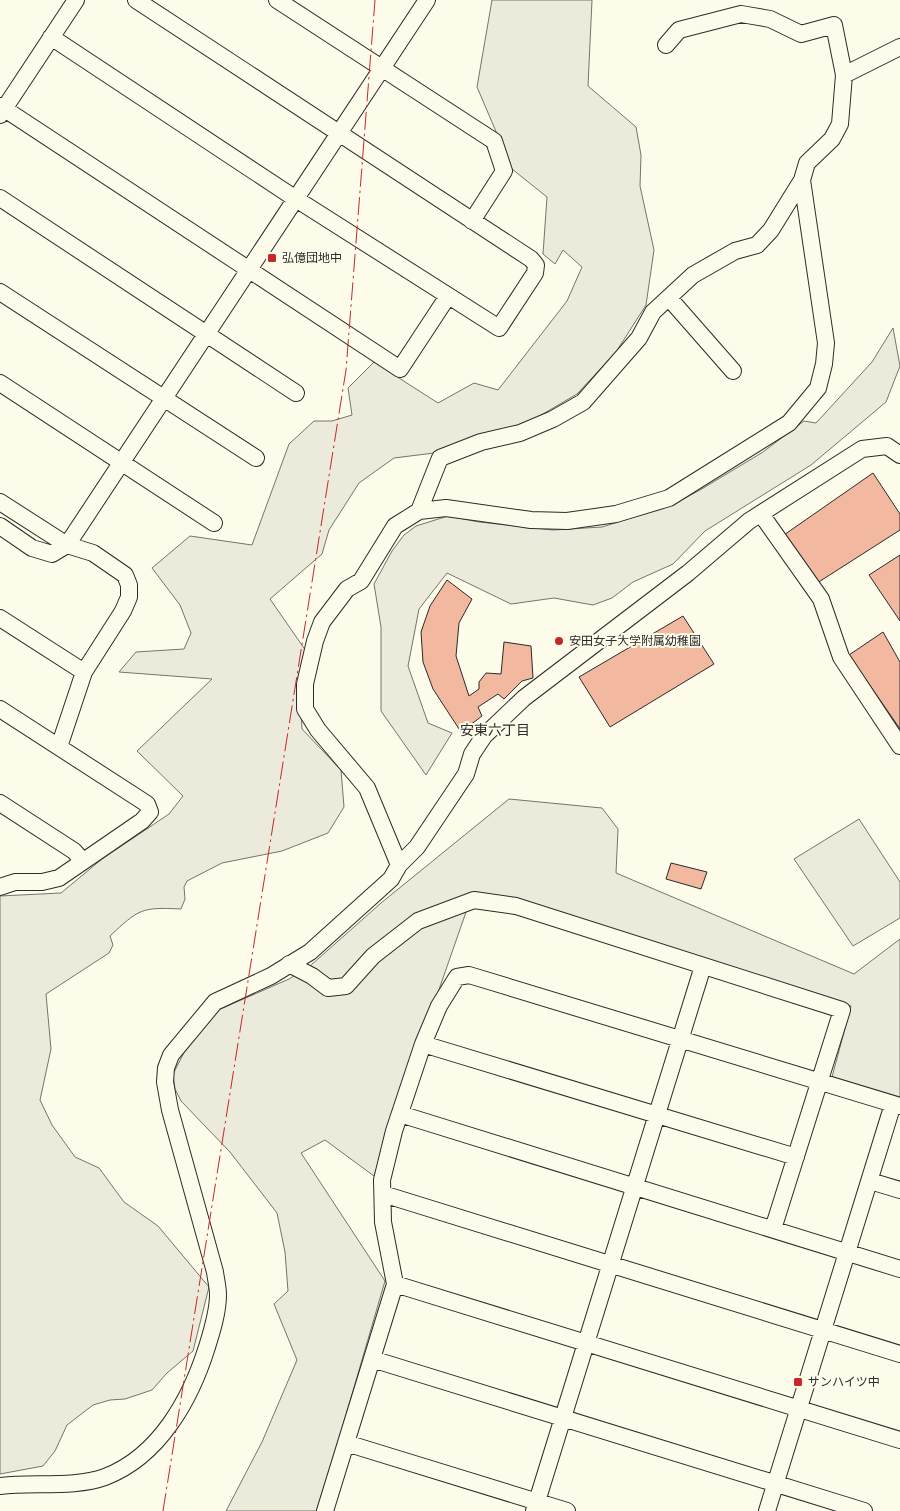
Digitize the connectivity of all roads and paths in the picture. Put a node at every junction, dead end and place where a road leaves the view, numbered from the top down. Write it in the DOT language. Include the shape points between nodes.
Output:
graph roads {
  1 [pos="76,0"];
  2 [pos="136,0"];
  3 [pos="278,0"];
  4 [pos="427,0"];
  5 [pos="51,37"];
  6 [pos="666,45"];
  7 [pos="900,47"];
  8 [pos="382,69"];
  9 [pos="844,75"];
  10 [pos="1,110"];
  11 [pos="339,134"];
  12 [pos="802,180"];
  13 [pos="0,198"];
  14 [pos="296,199"];
  15 [pos="472,221"];
  16 [pos="250,269"];
  17 [pos="0,292"];
  18 [pos="448,296"];
  19 [pos="669,298"];
  20 [pos="207,334"];
  21 [pos="733,371"];
  22 [pos="0,383"];
  23 [pos="296,393"];
  24 [pos="164,400"];
  25 [pos="900,455"];
  26 [pos="256,458"];
  27 [pos="122,463"];
  28 [pos="0,502"];
  29 [pos="419,510"];
  30 [pos="761,514"];
  31 [pos="214,523"];
  32 [pos="0,526"];
  33 [pos="67,545"];
  34 [pos="0,618"];
  35 [pos="84,672"];
  36 [pos="0,709"];
  37 [pos="900,746"];
  38 [pos="59,747"];
  39 [pos="0,803"];
  40 [pos="83,861"];
  41 [pos="398,865"];
  42 [pos="0,887"];
  43 [pos="289,964"];
  44 [pos="703,966"];
  45 [pos="679,1040"];
  46 [pos="423,1044"];
  47 [pos="819,1082"];
  48 [pos="897,1105"];
  49 [pos="400,1114"];
  50 [pos="656,1114"];
  51 [pos="796,1157"];
  52 [pos="870,1181"];
  53 [pos="634,1186"];
  54 [pos="900,1190"];
  55 [pos="383,1194"];
  56 [pos="773,1229"];
  57 [pos="847,1252"];
  58 [pos="610,1266"];
  59 [pos="900,1269"];
  60 [pos="395,1284"];
  61 [pos="823,1331"];
  62 [pos="586,1343"];
  63 [pos="900,1354"];
  64 [pos="372,1359"];
  65 [pos="799,1409"];
  66 [pos="563,1418"];
  67 [pos="900,1440"];
  68 [pos="346,1442"];
  69 [pos="776,1484"];
  70 [pos="0,1486"];
  71 [pos="536,1506"];
  72 [pos="325,1511"];
  73 [pos="567,1511"];
  74 [pos="767,1511"];
  75 [pos="864,1511"];
  1 -- 5 [label="street"];
  2 -- 11 [label="street"];
  3 -- 8 [label="street"];
  4 -- 8 [label="street"];
  5 -- 10 [label="street"];
  5 -- 14 [label="street"];
  6 -- 9 [label="street" via="679,30 741,14 770,19 801,34 834,25"];
  7 -- 9 [label="street"];
  8 -- 11 [label="street"];
  8 -- 15 [label="street" via="494,141 504,171"];
  9 -- 12 [label="street" via="840,124 832,139 807,163"];
  10 -- 16 [label="street"];
  11 -- 14 [label="street"];
  11 -- 15 [label="street"];
  12 -- 19 [label="street" via="771,230 757,245 735,251 693,275"];
  12 -- 29 [label="street" via="826,342 818,388 789,423 669,498 616,514 567,521 523,520 446,508"];
  13 -- 20 [label="street"];
  14 -- 16 [label="street"];
  14 -- 18 [label="street"];
  15 -- 18 [label="street" via="531,259 536,265 536,273 499,328"];
  16 -- 18 [label="street" via="400,369"];
  16 -- 20 [label="street"];
  17 -- 24 [label="street"];
  19 -- 21 [label="street"];
  19 -- 29 [label="street" via="653,312 639,338 583,402 520,433 481,442 440,458"];
  20 -- 23 [label="street"];
  20 -- 24 [label="street"];
  22 -- 27 [label="street"];
  24 -- 26 [label="street"];
  24 -- 27 [label="street"];
  25 -- 30 [label="street" via="887,446 862,449"];
  27 -- 31 [label="street"];
  27 -- 33 [label="street"];
  28 -- 33 [label="street"];
  29 -- 41 [label="street" via="395,526 360,581 347,589 322,622 314,642 304,697 305,709 318,730 366,788"];
  30 -- 37 [label="street" via="821,599 842,656"];
  30 -- 41 [label="street" via="524,698 484,736 472,754 466,774 417,848"];
  32 -- 33 [label="street" via="32,548 52,554"];
  33 -- 35 [label="street" via="93,553 125,575 129,585 123,611"];
  34 -- 35 [label="street"];
  35 -- 38 [label="street"];
  36 -- 38 [label="street"];
  38 -- 40 [label="street" via="147,804 150,812"];
  39 -- 40 [label="street" via="74,851"];
  40 -- 42 [label="street" via="59,878 15,882"];
  41 -- 43 [label="street" via="391,879 376,894 310,952"];
  43 -- 44 [label="street" via="328,988 346,986 373,956 418,921 474,900 516,906"];
  43 -- 70 [label="street" via="215,1002 171,1055 166,1068 170,1110 215,1272 218,1296 200,1370 185,1402 169,1426 144,1453 106,1476 90,1481"];
  44 -- 45 [label="street"];
  44 -- 47 [label="street" via="842,1010"];
  45 -- 46 [label="street" via="468,975 457,977 439,1006"];
  45 -- 47 [label="street"];
  45 -- 50 [label="street"];
  46 -- 49 [label="street"];
  46 -- 50 [label="street"];
  47 -- 48 [label="street"];
  47 -- 51 [label="street"];
  48 -- 52 [label="street"];
  49 -- 53 [label="street"];
  49 -- 55 [label="street" via="382,1180"];
  50 -- 51 [label="street"];
  50 -- 53 [label="street"];
  51 -- 56 [label="street"];
  52 -- 54 [label="street"];
  52 -- 57 [label="street"];
  53 -- 56 [label="street"];
  53 -- 58 [label="street"];
  55 -- 58 [label="street"];
  55 -- 60 [label="street" via="383,1222"];
  56 -- 57 [label="street"];
  57 -- 59 [label="street"];
  57 -- 61 [label="street"];
  58 -- 61 [label="street"];
  58 -- 62 [label="street"];
  60 -- 62 [label="street"];
  60 -- 64 [label="street"];
  61 -- 63 [label="street"];
  61 -- 65 [label="street"];
  62 -- 65 [label="street"];
  62 -- 66 [label="street"];
  64 -- 66 [label="street"];
  64 -- 68 [label="street"];
  65 -- 67 [label="street"];
  65 -- 69 [label="street"];
  66 -- 69 [label="street"];
  66 -- 71 [label="street"];
  68 -- 71 [label="street"];
  68 -- 72 [label="street"];
  69 -- 74 [label="street"];
  69 -- 75 [label="street"];
  71 -- 73 [label="street"];
}
